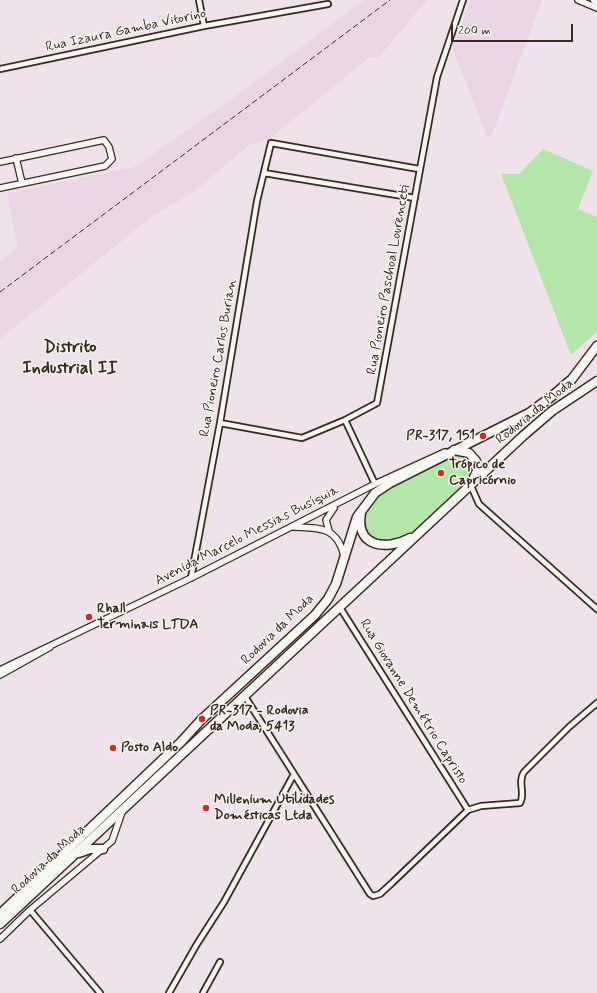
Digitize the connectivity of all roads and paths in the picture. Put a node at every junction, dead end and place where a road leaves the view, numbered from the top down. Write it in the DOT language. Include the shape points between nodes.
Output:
graph roads {
  1 [pos="198,0"];
  2 [pos="463,0"];
  3 [pos="578,0"];
  4 [pos="328,4"];
  5 [pos="597,8"];
  6 [pos="204,26"];
  7 [pos="0,69"];
  8 [pos="16,158"];
  9 [pos="0,162"];
  10 [pos="419,169"];
  11 [pos="264,173"];
  12 [pos="22,183"];
  13 [pos="0,188"];
  14 [pos="415,198"];
  15 [pos="597,346"];
  16 [pos="597,381"];
  17 [pos="344,420"];
  18 [pos="220,423"];
  19 [pos="453,450"];
  20 [pos="375,484"];
  21 [pos="471,486"];
  22 [pos="337,504"];
  23 [pos="362,508"];
  24 [pos="293,527"];
  25 [pos="329,531"];
  26 [pos="417,535"];
  27 [pos="344,556"];
  28 [pos="191,578"];
  29 [pos="339,606"];
  30 [pos="597,609"];
  31 [pos="54,645"];
  32 [pos="0,670"];
  33 [pos="0,674"];
  34 [pos="244,695"];
  35 [pos="597,703"];
  36 [pos="294,774"];
  37 [pos="123,808"];
  38 [pos="468,810"];
  39 [pos="102,849"];
  40 [pos="71,858"];
  41 [pos="30,910"];
  42 [pos="0,914"];
  43 [pos="0,924"];
  44 [pos="0,939"];
  45 [pos="220,962"];
  46 [pos="100,993"];
  47 [pos="169,993"];
  48 [pos="203,993"];
  1 -- 6 [label="street"];
  2 -- 10 [label="street, Rua Pioneiro Paschoal Lourenceti" via="437,77"];
  3 -- 5 [label="street"];
  4 -- 6 [label="street, Rua Izaura Gamba Vitorino"];
  6 -- 7 [label="street, Rua Izaura Gamba Vitorino"];
  8 -- 9 [label="street"];
  8 -- 12 [label="street"];
  8 -- 12 [label="street" via="104,140 112,159 105,166"];
  10 -- 11 [label="street, Rua Pioneiro Carlos Burian" via="271,143"];
  10 -- 14 [label="street, Rua Pioneiro Paschoal Lourenceti"];
  11 -- 14 [label="street"];
  11 -- 18 [label="street, Rua Pioneiro Carlos Burian" via="257,201"];
  12 -- 13 [label="street"];
  14 -- 17 [label="street, Rua Pioneiro Paschoal Lourenceti" via="380,398 375,405"];
  15 -- 19 [label="highway, Rodovia da Moda" via="572,379 551,397 517,419"];
  16 -- 21 [label="highway, Rodovia da Moda" via="552,411"];
  17 -- 18 [label="street, Rua Pioneiro Paschoal Lourenceti" via="302,438"];
  17 -- 20 [label="street"];
  18 -- 28 [label="street, Rua Pioneiro Carlos Burian"];
  19 -- 20 [label="street, Avenida Marcelo Messias Busíquia"];
  19 -- 21 [label="highway" via="469,453 476,461"];
  19 -- 23 [label="highway, Rodovia da Moda" via="390,483 375,493"];
  20 -- 22 [label="street, Avenida Marcelo Messias Busíquia"];
  21 -- 26 [label="highway, Rodovia da Moda"];
  21 -- 30 [label="street" via="479,504"];
  22 -- 24 [label="street, Avenida Marcelo Messias Busíquia"];
  22 -- 25 [label="street" via="327,515"];
  23 -- 26 [label="highway" via="361,533 372,542 383,545 398,544"];
  23 -- 27 [label="highway, Rodovia da Moda" via="352,528"];
  24 -- 25 [label="street"];
  24 -- 28 [label="street, Avenida Marcelo Messias Busíquia"];
  25 -- 27 [label="street" via="338,541"];
  26 -- 29 [label="highway, Rodovia da Moda"];
  27 -- 42 [label="highway, Rodovia da Moda" via="336,584 315,616 202,720"];
  28 -- 31 [label="street, Avenida Marcelo Messias Busíquia"];
  29 -- 34 [label="highway, Rodovia da Moda"];
  29 -- 38 [label="street, Rua Giovanne Demétrio Capristo"];
  31 -- 32 [label="street, Avenida Marcelo Messias Busíquia" via="42,648"];
  31 -- 33 [label="street, Avenida Marcelo Messias Busíquia"];
  34 -- 36 [label="street"];
  34 -- 37 [label="highway, Rodovia da Moda"];
  35 -- 38 [label="street" via="569,726 524,772 520,781 520,803 481,806"];
  36 -- 38 [label="street" via="370,894 374,896 380,894"];
  36 -- 47 [label="street" via="224,902"];
  37 -- 39 [label="street" via="112,841"];
  37 -- 40 [label="highway, Rodovia da Moda"];
  39 -- 40 [label="highway" via="90,849"];
  39 -- 41 [label="street"];
  40 -- 43 [label="highway, Rodovia da Moda"];
  41 -- 44 [label="street"];
  41 -- 46 [label="street"];
  45 -- 48 [label="street"];
}
